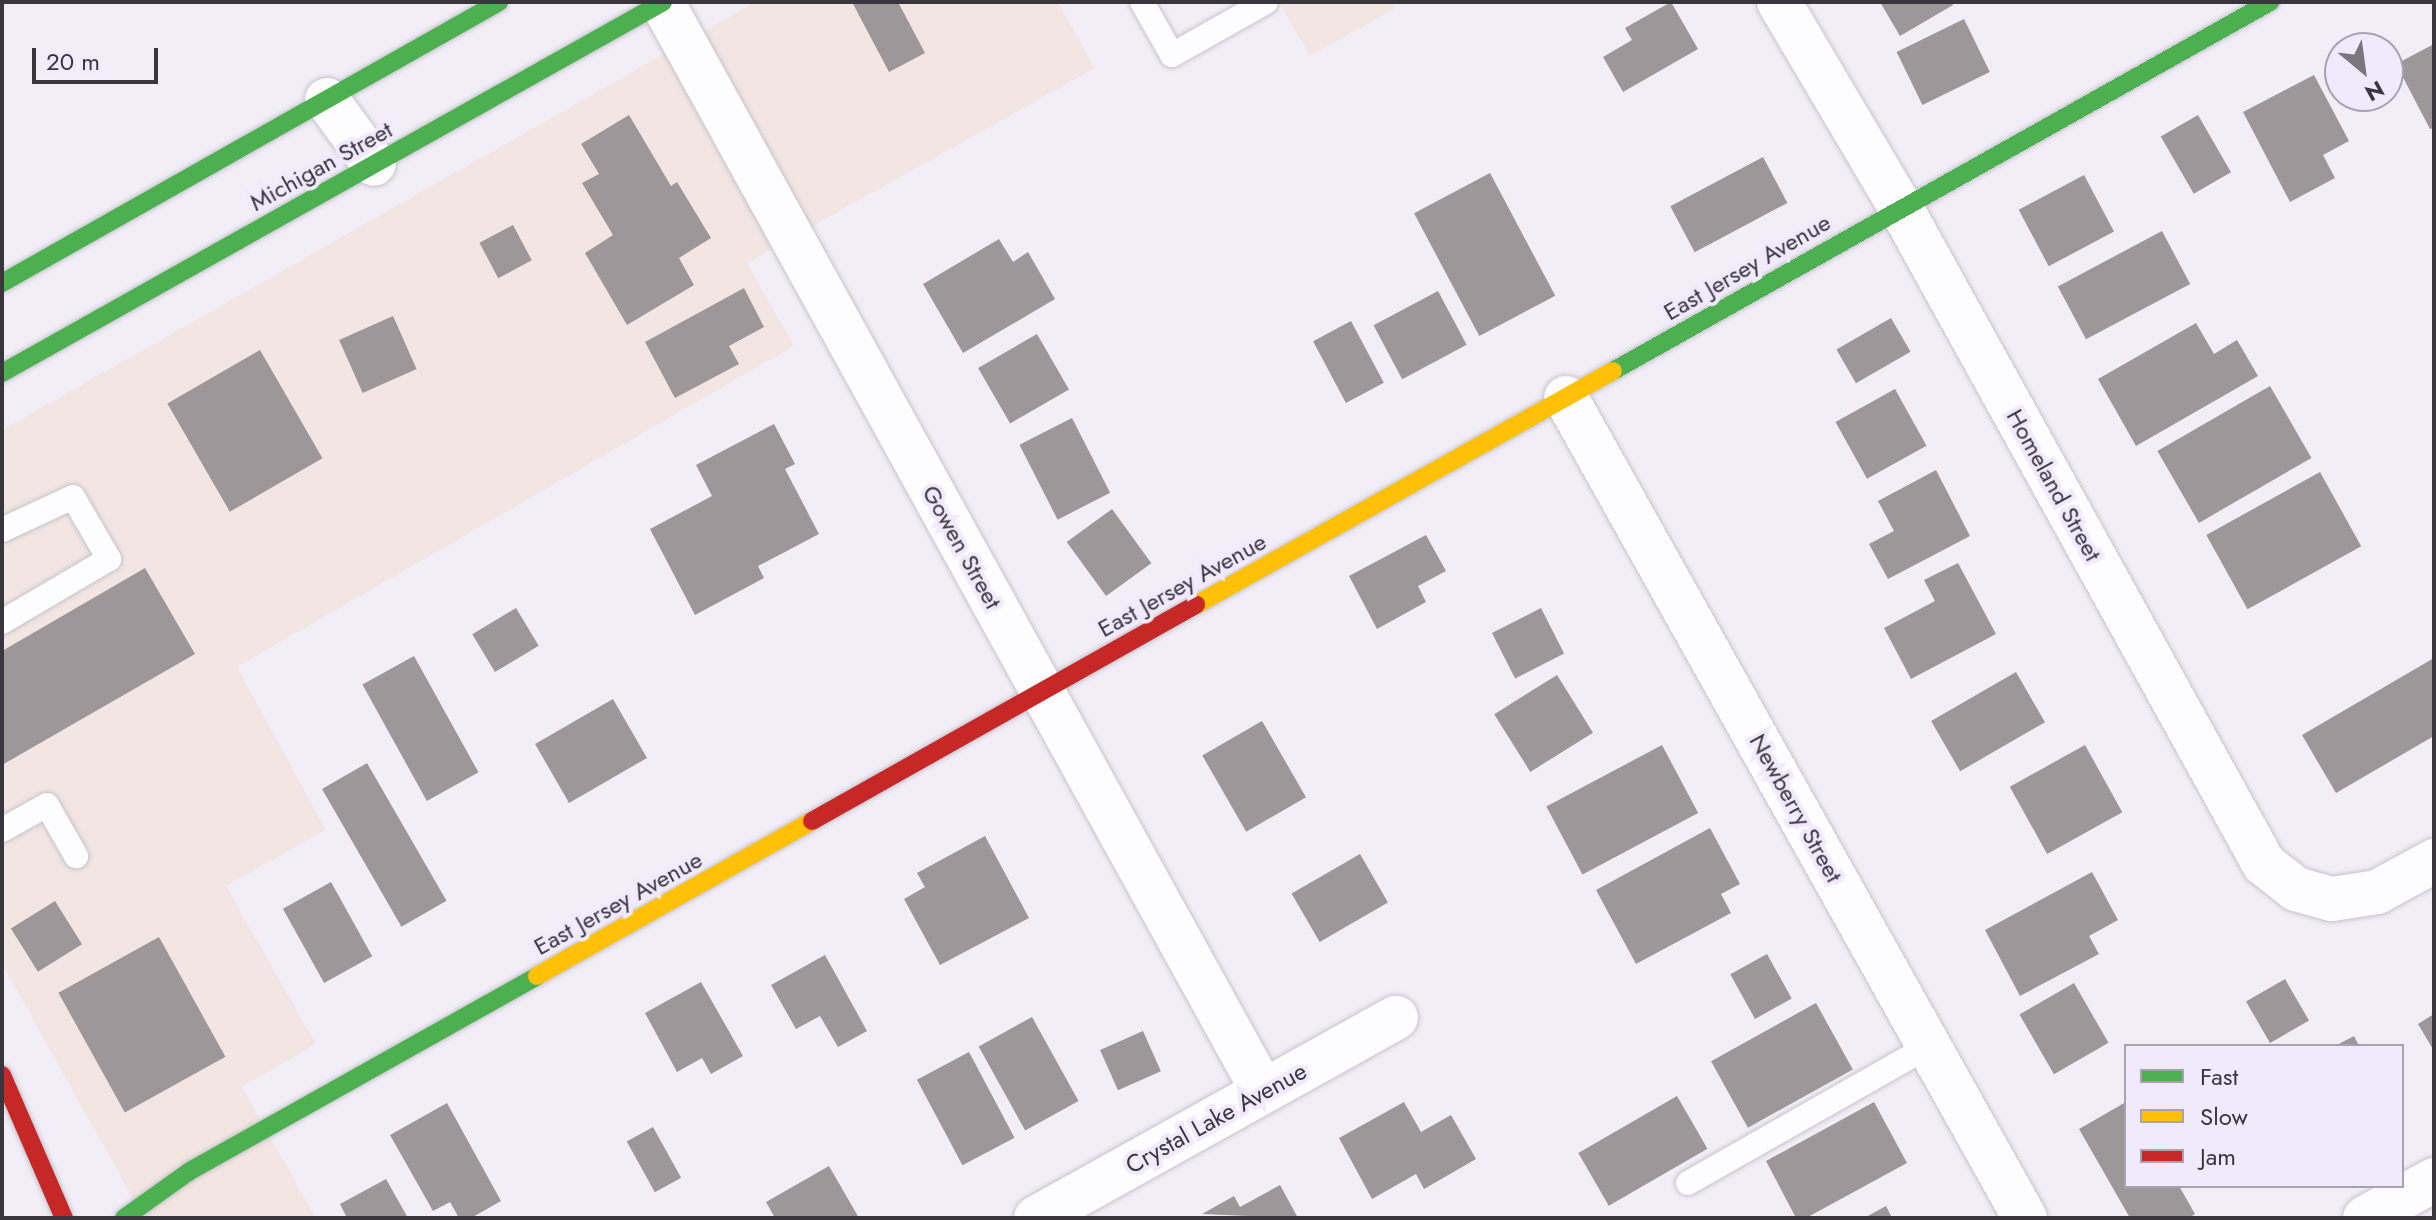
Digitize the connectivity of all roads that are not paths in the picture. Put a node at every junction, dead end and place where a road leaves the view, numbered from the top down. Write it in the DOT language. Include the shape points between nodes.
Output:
graph roads {
  1 [pos="499,2"];
  2 [pos="662,2"];
  3 [pos="1142,2"];
  4 [pos="1266,2"];
  5 [pos="1779,2"];
  6 [pos="2270,2"];
  7 [pos="327,100"];
  8 [pos="374,164"];
  9 [pos="1901,208"];
  10 [pos="2,283"];
  11 [pos="2,373"];
  12 [pos="1566,398"];
  13 [pos="2,530"];
  14 [pos="2,622"];
  15 [pos="1042,691"];
  16 [pos="2,830"];
  17 [pos="76,856"];
  18 [pos="2434,861"];
  19 [pos="1396,1018"];
  20 [pos="1929,1046"];
  21 [pos="2,1075"];
  22 [pos="1263,1091"];
  23 [pos="2434,1180"];
  24 [pos="28,1183"];
  25 [pos="1688,1183"];
  26 [pos="55,1218"];
  27 [pos="64,1218"];
  28 [pos="124,1218"];
  29 [pos="1036,1218"];
  30 [pos="2025,1218"];
  31 [pos="2365,1218"];
  1 -- 7 [label="street"];
  2 -- 8 [label="street, Michigan Street"];
  2 -- 15 [label="street, Gowen Street"];
  3 -- 4 [label="lane" via="1172,55"];
  5 -- 9 [label="street, Homeland Street"];
  6 -- 9 [label="street, East Jersey Avenue"];
  7 -- 8 [label="street"];
  7 -- 10 [label="street"];
  8 -- 11 [label="street, Michigan Street"];
  9 -- 12 [label="street, East Jersey Avenue"];
  9 -- 18 [label="street, Homeland Street" via="2264,864 2296,889 2332,899 2377,892"];
  12 -- 15 [label="street, East Jersey Avenue"];
  12 -- 20 [label="street, Newberry Street"];
  13 -- 14 [label="lane" via="73,497 109,559"];
  15 -- 22 [label="street, Gowen Street"];
  15 -- 28 [label="street, East Jersey Avenue" via="190,1171"];
  16 -- 17 [label="lane" via="47,805"];
  19 -- 22 [label="street, Crystal Lake Avenue"];
  20 -- 25 [label="lane"];
  20 -- 30 [label="street, Newberry Street"];
  21 -- 27 [label="street"];
  22 -- 29 [label="street, Crystal Lake Avenue"];
  23 -- 31 [label="street"];
  24 -- 26 [label="street"];
}
